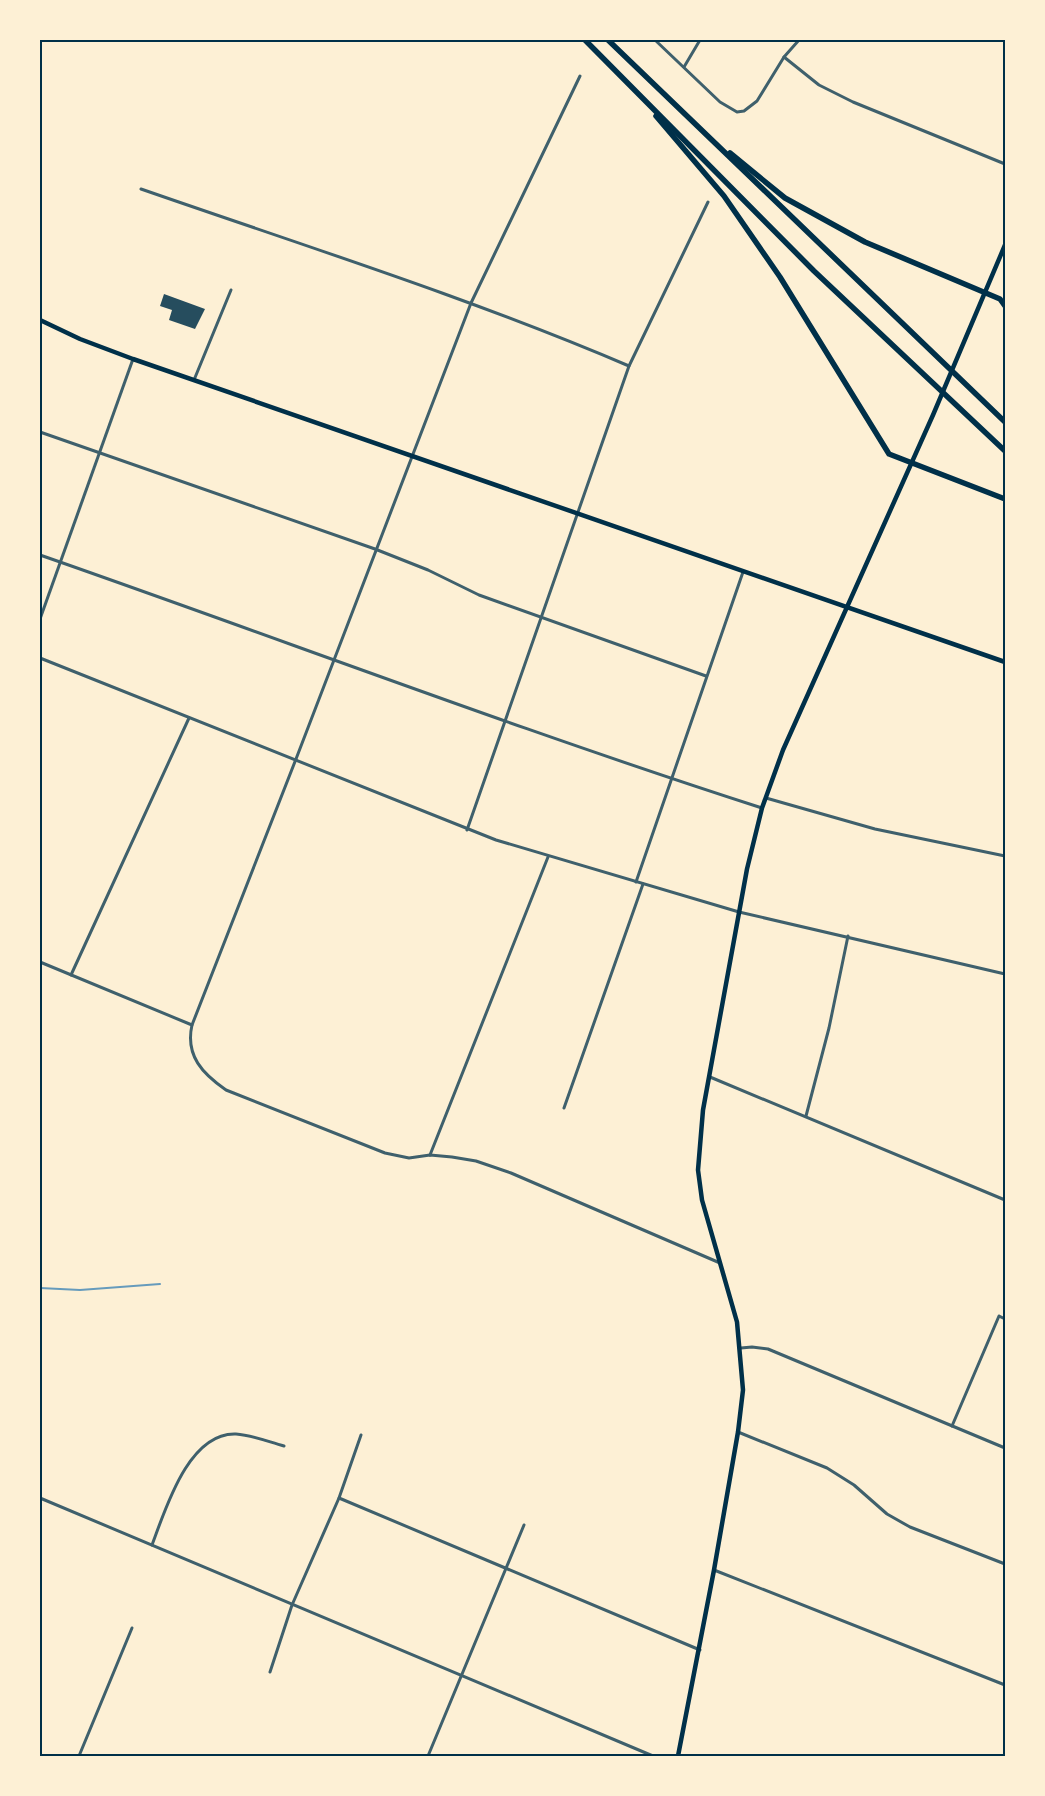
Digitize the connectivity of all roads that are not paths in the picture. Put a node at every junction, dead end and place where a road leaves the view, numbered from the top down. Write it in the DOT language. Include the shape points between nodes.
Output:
graph roads {
  1 [pos="585,40"];
  2 [pos="608,40"];
  3 [pos="655,40"];
  4 [pos="700,40"];
  5 [pos="799,40"];
  6 [pos="618,50"];
  7 [pos="784,57"];
  8 [pos="684,67"];
  9 [pos="580,76"];
  10 [pos="627,82"];
  11 [pos="1005,164"];
  12 [pos="141,189"];
  13 [pos="708,202"];
  14 [pos="1005,245"];
  15 [pos="231,290"];
  16 [pos="985,292"];
  17 [pos="471,303"];
  18 [pos="1005,306"];
  19 [pos="40,320"];
  20 [pos="133,359"];
  21 [pos="629,366"];
  22 [pos="194,380"];
  23 [pos="1005,422"];
  24 [pos="40,432"];
  25 [pos="1005,451"];
  26 [pos="99,452"];
  27 [pos="413,456"];
  28 [pos="912,463"];
  29 [pos="1005,499"];
  30 [pos="578,513"];
  31 [pos="375,549"];
  32 [pos="40,555"];
  33 [pos="60,562"];
  34 [pos="743,572"];
  35 [pos="848,606"];
  36 [pos="542,618"];
  37 [pos="40,619"];
  38 [pos="40,658"];
  39 [pos="334,658"];
  40 [pos="1005,662"];
  41 [pos="706,676"];
  42 [pos="189,718"];
  43 [pos="506,721"];
  44 [pos="296,759"];
  45 [pos="670,778"];
  46 [pos="765,798"];
  47 [pos="762,808"];
  48 [pos="467,830"];
  49 [pos="1005,856"];
  50 [pos="548,857"];
  51 [pos="636,882"];
  52 [pos="643,884"];
  53 [pos="739,912"];
  54 [pos="848,936"];
  55 [pos="40,962"];
  56 [pos="1005,974"];
  57 [pos="71,975"];
  58 [pos="192,1024"];
  59 [pos="710,1077"];
  60 [pos="564,1108"];
  61 [pos="806,1116"];
  62 [pos="430,1155"];
  63 [pos="1005,1200"];
  64 [pos="720,1264"];
  65 [pos="1005,1319"];
  66 [pos="741,1348"];
  67 [pos="952,1426"];
  68 [pos="738,1432"];
  69 [pos="361,1435"];
  70 [pos="284,1446"];
  71 [pos="1005,1448"];
  72 [pos="40,1498"];
  73 [pos="338,1498"];
  74 [pos="524,1525"];
  75 [pos="152,1545"];
  76 [pos="1005,1564"];
  77 [pos="505,1568"];
  78 [pos="714,1570"];
  79 [pos="292,1605"];
  80 [pos="132,1628"];
  81 [pos="700,1650"];
  82 [pos="270,1672"];
  83 [pos="462,1676"];
  84 [pos="1005,1685"];
  85 [pos="78,1756"];
  86 [pos="428,1756"];
  87 [pos="654,1756"];
  88 [pos="678,1756"];
  1 -- 10 [label="highway"];
  2 -- 6 [label="highway"];
  3 -- 8 [label="street"];
  4 -- 8 [label="street"];
  5 -- 7 [label="street"];
  6 -- 16 [label="highway" via="704,131 785,198 865,242"];
  6 -- 23 [label="highway"];
  7 -- 8 [label="street" via="757,101 737,112 720,102"];
  7 -- 11 [label="street" via="819,85 852,102"];
  9 -- 17 [label="street"];
  10 -- 25 [label="highway" via="814,271"];
  10 -- 28 [label="highway" via="729,204 780,277 884,448 889,454"];
  12 -- 17 [label="street"];
  13 -- 21 [label="street"];
  14 -- 16 [label="main road"];
  15 -- 22 [label="street"];
  16 -- 18 [label="highway" via="1000,299"];
  16 -- 28 [label="main road"];
  17 -- 21 [label="street"];
  17 -- 27 [label="street"];
  19 -- 20 [label="main road"];
  20 -- 22 [label="main road"];
  20 -- 26 [label="street"];
  21 -- 30 [label="street"];
  22 -- 27 [label="main road"];
  24 -- 26 [label="street"];
  26 -- 31 [label="street"];
  26 -- 33 [label="street"];
  27 -- 30 [label="main road"];
  27 -- 31 [label="street"];
  28 -- 29 [label="highway"];
  28 -- 35 [label="main road"];
  30 -- 34 [label="main road"];
  30 -- 36 [label="street"];
  31 -- 36 [label="street" via="479,595"];
  31 -- 39 [label="street"];
  32 -- 33 [label="street"];
  33 -- 37 [label="street"];
  33 -- 39 [label="street"];
  34 -- 35 [label="main road"];
  34 -- 41 [label="street"];
  35 -- 40 [label="main road"];
  35 -- 46 [label="main road"];
  36 -- 41 [label="street"];
  36 -- 43 [label="street"];
  38 -- 42 [label="street"];
  39 -- 43 [label="street"];
  39 -- 44 [label="street"];
  41 -- 45 [label="street"];
  42 -- 44 [label="street"];
  42 -- 57 [label="street"];
  43 -- 45 [label="street"];
  43 -- 48 [label="street"];
  44 -- 48 [label="street"];
  44 -- 58 [label="street"];
  45 -- 47 [label="street"];
  45 -- 51 [label="street"];
  46 -- 47 [label="main road"];
  46 -- 49 [label="street" via="875,829"];
  47 -- 53 [label="main road"];
  48 -- 50 [label="street"];
  50 -- 51 [label="street"];
  50 -- 62 [label="street"];
  51 -- 52 [label="street"];
  52 -- 53 [label="street"];
  52 -- 60 [label="street"];
  53 -- 54 [label="street"];
  53 -- 59 [label="main road"];
  54 -- 56 [label="street"];
  54 -- 61 [label="street"];
  55 -- 57 [label="street"];
  57 -- 58 [label="street"];
  58 -- 62 [label="street" via="193,1055 205,1075 226,1090 385,1153 409,1158"];
  59 -- 61 [label="street"];
  59 -- 64 [label="main road" via="701,1127 698,1170 702,1200"];
  61 -- 63 [label="street"];
  62 -- 64 [label="street" via="476,1162 511,1173"];
  64 -- 66 [label="main road"];
  65 -- 67 [label="street" via="999,1316"];
  66 -- 67 [label="street" via="768,1349"];
  66 -- 68 [label="main road" via="743,1390"];
  67 -- 71 [label="street"];
  68 -- 76 [label="street" via="827,1468 854,1485 887,1514 910,1527"];
  68 -- 78 [label="main road"];
  69 -- 73 [label="street"];
  70 -- 75 [label="street" via="235,1434 205,1447 175,1486"];
  72 -- 75 [label="street"];
  73 -- 77 [label="street"];
  73 -- 79 [label="street"];
  74 -- 77 [label="street"];
  75 -- 79 [label="street"];
  77 -- 81 [label="street"];
  77 -- 83 [label="street"];
  78 -- 81 [label="main road"];
  78 -- 84 [label="street"];
  79 -- 82 [label="street"];
  79 -- 83 [label="street"];
  80 -- 85 [label="street"];
  81 -- 88 [label="main road"];
  83 -- 86 [label="street"];
  83 -- 87 [label="street"];
}
